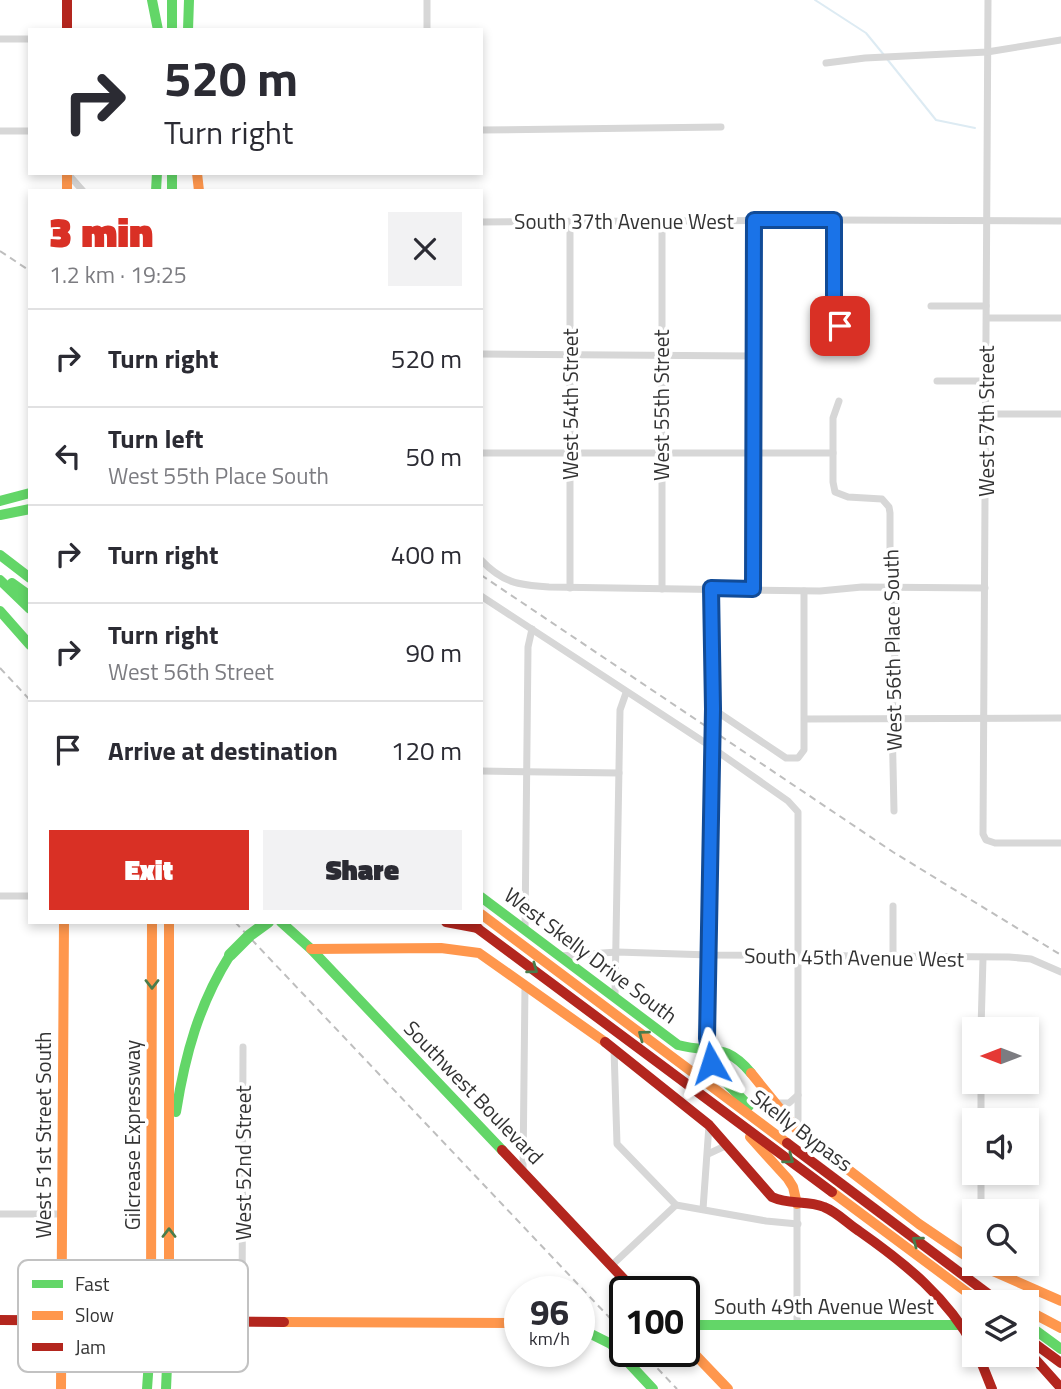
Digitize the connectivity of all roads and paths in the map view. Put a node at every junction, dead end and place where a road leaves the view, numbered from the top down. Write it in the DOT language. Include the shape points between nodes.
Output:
graph roads {
  1 [pos="67,0"];
  2 [pos="152,0"];
  3 [pos="158,0"];
  4 [pos="172,0"];
  5 [pos="190,0"];
  6 [pos="427,0"];
  7 [pos="988,0"];
  8 [pos="67,28"];
  9 [pos="158,28"];
  10 [pos="158,28"];
  11 [pos="172,28"];
  12 [pos="188,28"];
  13 [pos="427,28"];
  14 [pos="0,39"];
  15 [pos="28,39"];
  16 [pos="1061,40"];
  17 [pos="987,52"];
  18 [pos="826,63"];
  19 [pos="721,127"];
  20 [pos="483,130"];
  21 [pos="0,131"];
  22 [pos="28,131"];
  23 [pos="69,175"];
  24 [pos="81,189"];
  25 [pos="754,220"];
  26 [pos="834,220"];
  27 [pos="987,220"];
  28 [pos="570,221"];
  29 [pos="662,221"];
  30 [pos="1061,221"];
  31 [pos="483,222"];
  32 [pos="931,306"];
  33 [pos="986,306"];
  34 [pos="1061,317"];
  35 [pos="987,318"];
  36 [pos="840,326"];
  37 [pos="483,354"];
  38 [pos="571,354"];
  39 [pos="661,355"];
  40 [pos="753,356"];
  41 [pos="937,381"];
  42 [pos="986,381"];
  43 [pos="839,401"];
  44 [pos="986,414"];
  45 [pos="1061,414"];
  46 [pos="483,453"];
  47 [pos="570,453"];
  48 [pos="661,453"];
  49 [pos="833,453"];
  50 [pos="753,454"];
  51 [pos="28,494"];
  52 [pos="0,501"];
  53 [pos="28,509"];
  54 [pos="0,515"];
  55 [pos="0,555"];
  56 [pos="483,562"];
  57 [pos="0,574"];
  58 [pos="28,576"];
  59 [pos="0,580"];
  60 [pos="891,587"];
  61 [pos="570,588"];
  62 [pos="711,588"];
  63 [pos="985,588"];
  64 [pos="662,589"];
  65 [pos="753,589"];
  66 [pos="804,591"];
  67 [pos="28,595"];
  68 [pos="483,597"];
  69 [pos="28,608"];
  70 [pos="0,611"];
  71 [pos="531,629"];
  72 [pos="28,643"];
  73 [pos="626,693"];
  74 [pos="713,709"];
  75 [pos="984,718"];
  76 [pos="1061,718"];
  77 [pos="805,719"];
  78 [pos="892,719"];
  79 [pos="711,748"];
  80 [pos="527,770"];
  81 [pos="483,771"];
  82 [pos="619,773"];
  83 [pos="894,811"];
  84 [pos="1061,843"];
  85 [pos="0,896"];
  86 [pos="28,896"];
  87 [pos="483,899"];
  88 [pos="893,906"];
  89 [pos="483,915"];
  90 [pos="64,924"];
  91 [pos="152,924"];
  92 [pos="169,924"];
  93 [pos="265,924"];
  94 [pos="283,924"];
  95 [pos="474,925"];
  96 [pos="525,931"];
  97 [pos="311,949"];
  98 [pos="617,952"];
  99 [pos="710,955"];
  100 [pos="799,955"];
  101 [pos="560,956"];
  102 [pos="893,956"];
  103 [pos="983,958"];
  104 [pos="1061,972"];
  105 [pos="525,985"];
  106 [pos="615,996"];
  107 [pos="982,1017"];
  108 [pos="243,1047"];
  109 [pos="709,1048"];
  110 [pos="614,1049"];
  111 [pos="799,1095"];
  112 [pos="775,1103"];
  113 [pos="734,1119"];
  114 [pos="709,1125"];
  115 [pos="798,1131"];
  116 [pos="776,1134"];
  117 [pos="729,1147"];
  118 [pos="708,1154"];
  119 [pos="169,1157"];
  120 [pos="523,1171"];
  121 [pos="797,1204"];
  122 [pos="676,1205"];
  123 [pos="703,1209"];
  124 [pos="0,1214"];
  125 [pos="62,1214"];
  126 [pos="798,1224"];
  127 [pos="962,1253"];
  128 [pos="62,1260"];
  129 [pos="150,1260"];
  130 [pos="169,1260"];
  131 [pos="242,1260"];
  132 [pos="611,1266"];
  133 [pos="621,1276"];
  134 [pos="1004,1276"];
  135 [pos="972,1282"];
  136 [pos="964,1290"];
  137 [pos="983,1290"];
  138 [pos="988,1290"];
  139 [pos="1061,1301"];
  140 [pos="1039,1316"];
  141 [pos="0,1320"];
  142 [pos="18,1320"];
  143 [pos="248,1321"];
  144 [pos="504,1323"];
  145 [pos="797,1324"];
  146 [pos="962,1324"];
  147 [pos="700,1325"];
  148 [pos="962,1325"];
  149 [pos="1061,1328"];
  150 [pos="1039,1333"];
  151 [pos="595,1336"];
  152 [pos="1039,1347"];
  153 [pos="1061,1349"];
  154 [pos="700,1360"];
  155 [pos="1039,1363"];
  156 [pos="1061,1363"];
  157 [pos="983,1367"];
  158 [pos="1061,1388"];
  159 [pos="653,1389"];
  160 [pos="728,1389"];
  161 [pos="992,1389"];
  1 -- 8 [label="main road"];
  2 -- 9 [label="main road"];
  3 -- 10 [label="main road"];
  4 -- 11 [label="main road"];
  5 -- 12 [label="main road"];
  6 -- 13 [label="street"];
  7 -- 17 [label="street, West 57th Street"];
  14 -- 15 [label="street"];
  16 -- 17 [label="street"];
  17 -- 18 [label="street"];
  17 -- 27 [label="street, West 57th Street"];
  19 -- 20 [label="street"];
  21 -- 22 [label="street"];
  23 -- 24 [label="street"];
  25 -- 26 [label="street, South 37th Avenue West"];
  25 -- 29 [label="street, South 37th Avenue West"];
  25 -- 40 [label="street"];
  26 -- 27 [label="street, South 37th Avenue West"];
  26 -- 36 [label="street" via="834,309"];
  27 -- 30 [label="street, South 37th Avenue West"];
  27 -- 33 [label="street, West 57th Street"];
  28 -- 29 [label="street, South 37th Avenue West"];
  28 -- 31 [label="street, South 37th Avenue West"];
  28 -- 38 [label="street, West 54th Street"];
  29 -- 39 [label="street, West 55th Street"];
  32 -- 33 [label="street"];
  33 -- 35 [label="street, West 57th Street"];
  34 -- 35 [label="street"];
  35 -- 42 [label="street, West 57th Street"];
  37 -- 38 [label="street"];
  38 -- 39 [label="street"];
  38 -- 47 [label="street, West 54th Street"];
  39 -- 40 [label="street"];
  39 -- 48 [label="street, West 55th Street"];
  40 -- 50 [label="street"];
  41 -- 42 [label="street"];
  42 -- 44 [label="street, West 57th Street"];
  43 -- 49 [label="street" via="833,418"];
  44 -- 45 [label="street"];
  44 -- 63 [label="street, West 57th Street"];
  46 -- 47 [label="street"];
  47 -- 48 [label="street"];
  47 -- 61 [label="street, West 54th Street"];
  48 -- 50 [label="street"];
  48 -- 64 [label="street, West 55th Street"];
  49 -- 50 [label="street"];
  49 -- 60 [label="street, West 56th Place South" via="835,492 886,502"];
  50 -- 65 [label="street"];
  51 -- 52 [label="main road"];
  53 -- 54 [label="main road"];
  55 -- 58 [label="main road"];
  56 -- 61 [label="street" via="514,583"];
  57 -- 67 [label="main road"];
  59 -- 69 [label="main road"];
  60 -- 63 [label="street"];
  60 -- 66 [label="street"];
  60 -- 78 [label="street, West 56th Place South" via="895,626"];
  61 -- 64 [label="street"];
  62 -- 64 [label="street"];
  62 -- 65 [label="street"];
  62 -- 74 [label="street"];
  63 -- 75 [label="street, West 57th Street"];
  65 -- 66 [label="street"];
  66 -- 77 [label="street"];
  68 -- 71 [label="street"];
  70 -- 72 [label="main road"];
  71 -- 73 [label="street"];
  71 -- 80 [label="street"];
  73 -- 79 [label="street"];
  73 -- 82 [label="street" via="620,710"];
  74 -- 77 [label="street" via="786,758 799,758 804,750"];
  74 -- 79 [label="street"];
  75 -- 76 [label="street"];
  75 -- 78 [label="street"];
  75 -- 84 [label="street, West 57th Street" via="986,840"];
  77 -- 78 [label="street"];
  78 -- 83 [label="street, West 56th Place South"];
  79 -- 99 [label="street"];
  79 -- 100 [label="street" via="798,812"];
  80 -- 81 [label="street"];
  80 -- 82 [label="street"];
  80 -- 96 [label="street"];
  82 -- 98 [label="street"];
  85 -- 86 [label="street"];
  87 -- 96 [label="main road, West Skelly Drive South"];
  88 -- 102 [label="street"];
  116 -- 89 [label="main road, Skelly Bypass, one-way"];
  90 -- 125 [label="main road, West 51st Street South"];
  91 -- 129 [label="main road, Gilcrease Expressway, one-way, bridge"];
  92 -- 119 [label="main road, Gilcrease Expressway"];
  93 -- 119 [label="main road, bridge" via="230,956 215,977 193,1027"];
  94 -- 97 [label="main road, Southwest Boulevard"];
  95 -- 113 [label="main road, Skelly Bypass, one-way"];
  96 -- 101 [label="main road, West Skelly Drive South"];
  97 -- 105 [label="main road" via="441,948 479,953"];
  97 -- 120 [label="main road, Southwest Boulevard"];
  98 -- 99 [label="street, South 45th Avenue West"];
  98 -- 101 [label="street, South 45th Avenue West"];
  98 -- 106 [label="street"];
  99 -- 100 [label="street, South 45th Avenue West"];
  99 -- 109 [label="street"];
  100 -- 102 [label="street, South 45th Avenue West"];
  100 -- 111 [label="street"];
  101 -- 106 [label="main road, West Skelly Drive South"];
  102 -- 103 [label="street, South 45th Avenue West"];
  103 -- 104 [label="street, South 45th Avenue West" via="1025,958"];
  103 -- 107 [label="street"];
  105 -- 110 [label="main road"];
  105 -- 120 [label="street"];
  106 -- 109 [label="main road, West Skelly Drive South" via="678,1045"];
  108 -- 131 [label="street, West 52nd Street"];
  109 -- 112 [label="main road, West Skelly Drive South" via="738,1058"];
  109 -- 116 [label="main road" via="714,1070"];
  110 -- 114 [label="main road"];
  110 -- 122 [label="street" via="617,1144"];
  111 -- 112 [label="street" via="789,1103"];
  111 -- 115 [label="street"];
  112 -- 115 [label="main road, West Skelly Drive South"];
  113 -- 121 [label="main road" via="788,1179"];
  113 -- 136 [label="main road, Skelly Bypass, one-way"];
  114 -- 117 [label="main road"];
  114 -- 118 [label="street"];
  115 -- 127 [label="main road, West Skelly Drive South"];
  135 -- 116 [label="main road, Skelly Bypass, one-way"];
  117 -- 118 [label="street"];
  117 -- 121 [label="main road" via="772,1197"];
  118 -- 123 [label="street"];
  130 -- 119 [label="main road, Gilcrease Expressway, one-way, bridge"];
  120 -- 132 [label="main road, Southwest Boulevard"];
  121 -- 126 [label="street"];
  121 -- 146 [label="main road" via="827,1208 924,1281"];
  122 -- 123 [label="street"];
  122 -- 132 [label="street"];
  123 -- 126 [label="street"];
  124 -- 125 [label="street"];
  125 -- 128 [label="main road, West 51st Street South"];
  126 -- 145 [label="street"];
  132 -- 133 [label="main road, Southwest Boulevard"];
  134 -- 139 [label="main road, West Skelly Drive South"];
  135 -- 137 [label="main road, Skelly Bypass"];
  135 -- 138 [label="main road"];
  140 -- 149 [label="main road"];
  141 -- 142 [label="main road"];
  143 -- 144 [label="main road"];
  145 -- 147 [label="main road, South 49th Avenue West"];
  145 -- 148 [label="main road, South 49th Avenue West"];
  150 -- 153 [label="main road"];
  151 -- 159 [label="main road" via="611,1344"];
  152 -- 156 [label="main road"];
  154 -- 160 [label="main road"];
  155 -- 158 [label="main road"];
  157 -- 161 [label="main road"];
}
